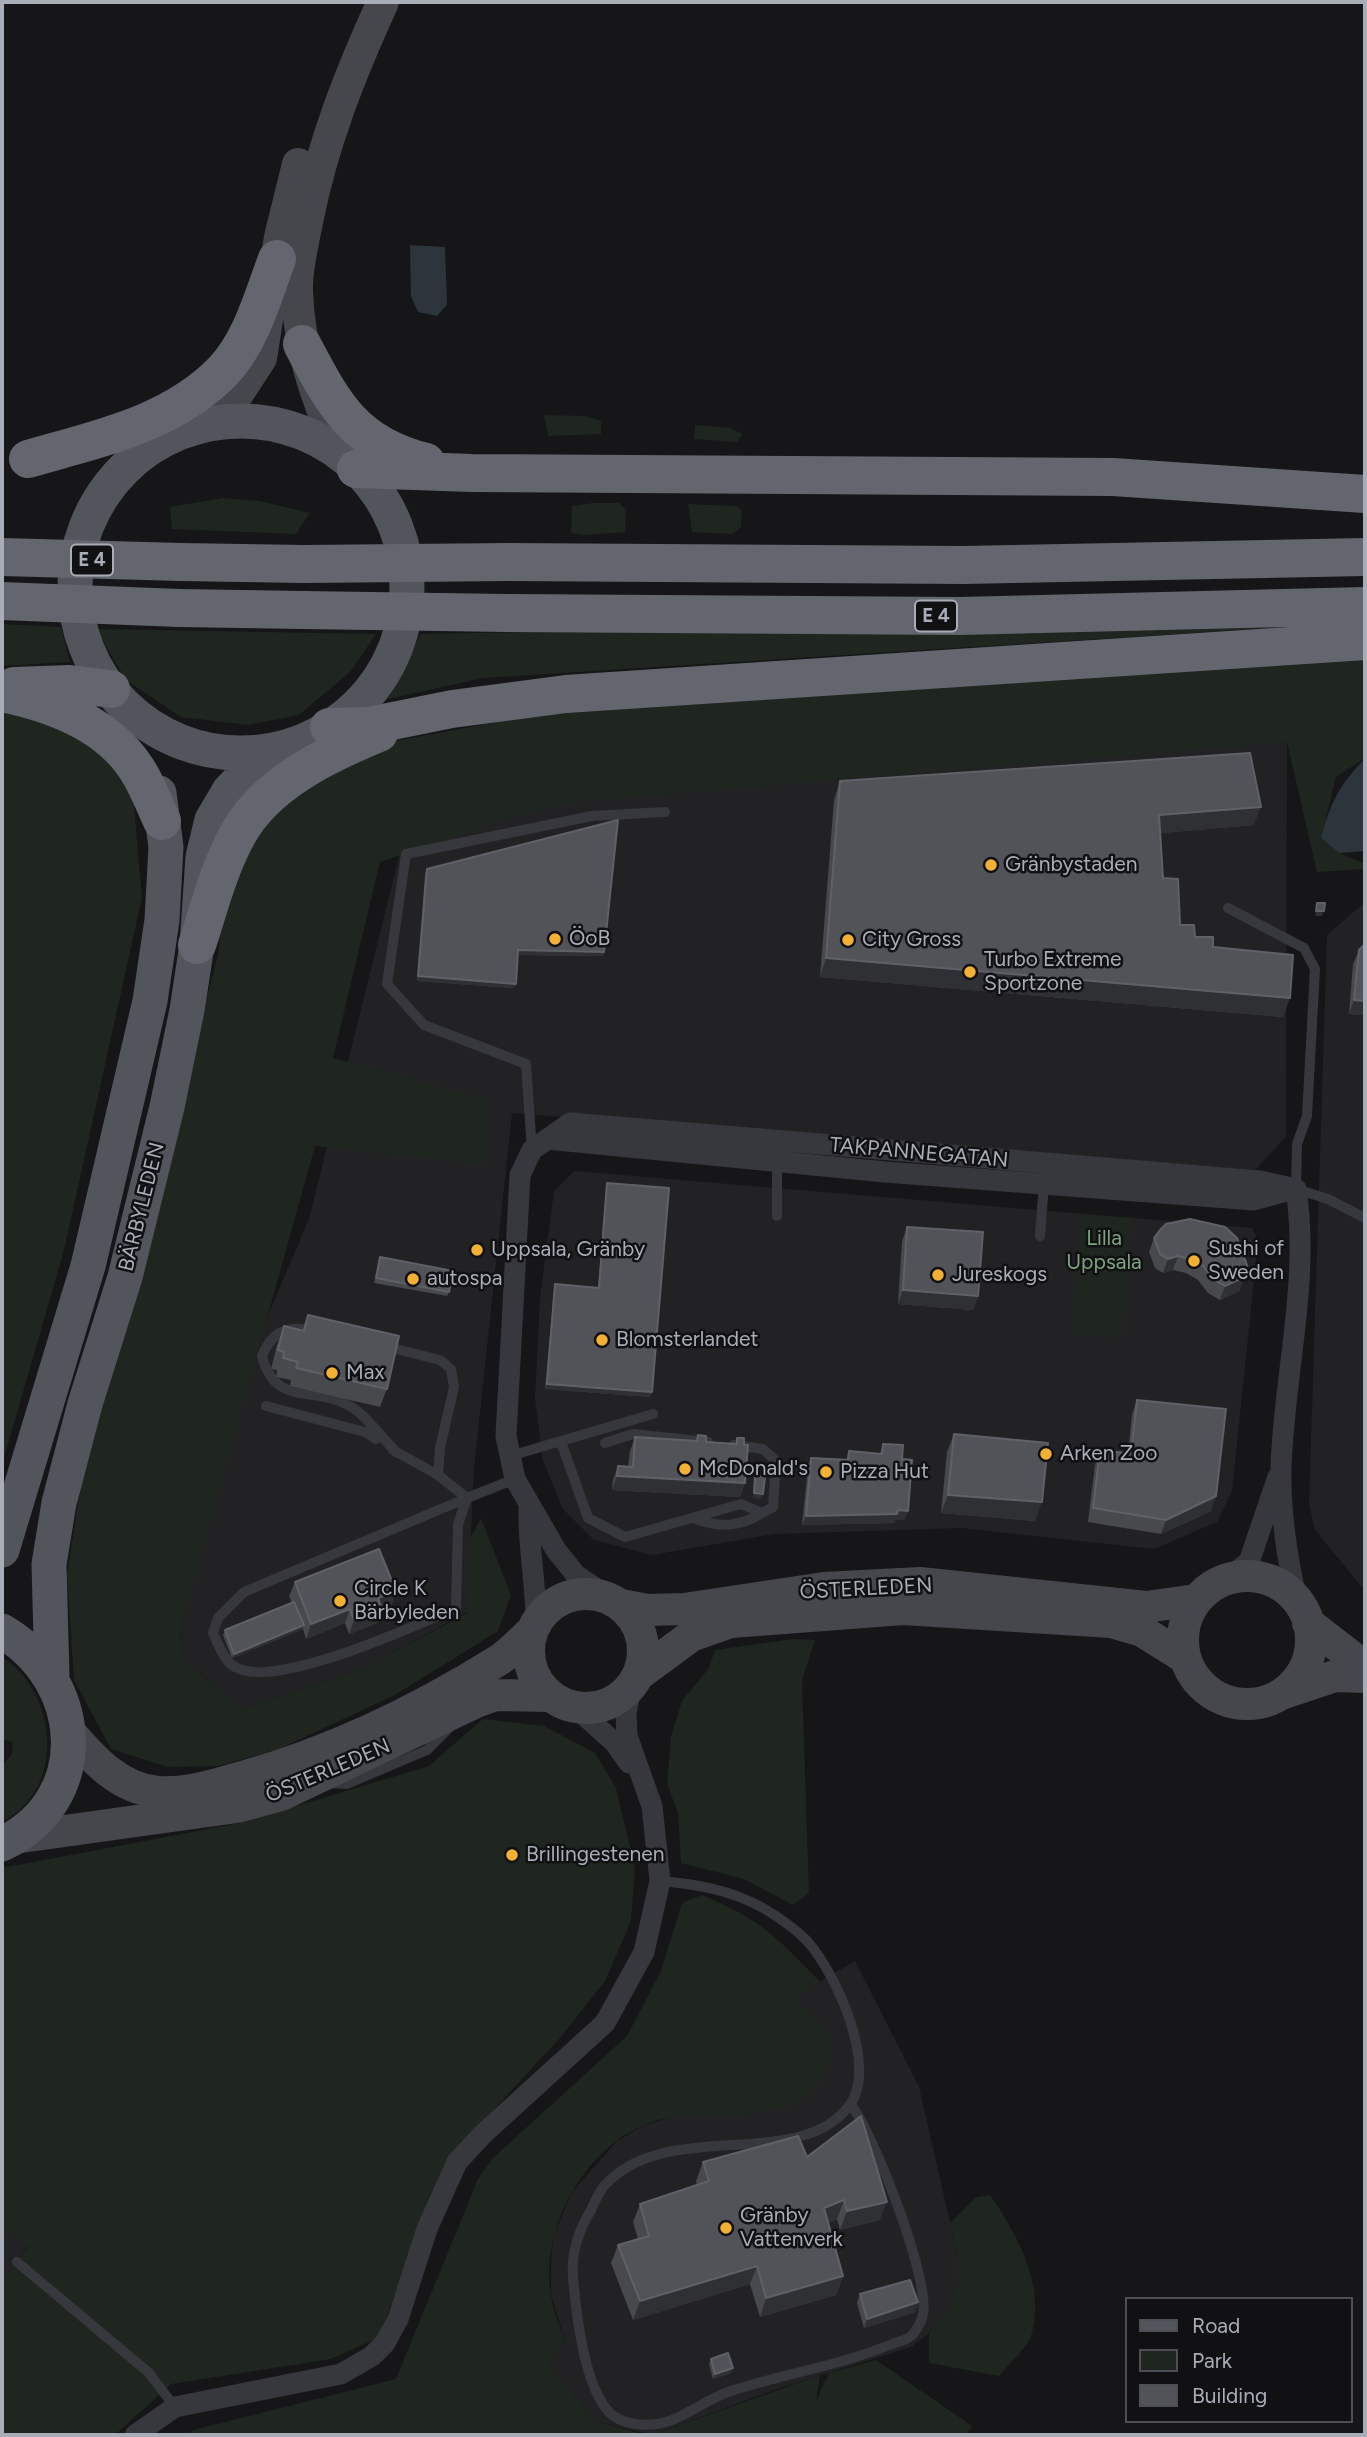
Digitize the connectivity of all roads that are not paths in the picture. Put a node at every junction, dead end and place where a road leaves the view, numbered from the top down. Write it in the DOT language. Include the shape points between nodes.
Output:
graph roads {
  1 [pos="359,2"];
  2 [pos="383,2"];
  3 [pos="276,259"];
  4 [pos="302,344"];
  5 [pos="206,422"];
  6 [pos="168,438"];
  7 [pos="15,460"];
  8 [pos="349,461"];
  9 [pos="472,473"];
  10 [pos="1365,494"];
  11 [pos="1365,556"];
  12 [pos="2,557"];
  13 [pos="2,601"];
  14 [pos="1365,606"];
  15 [pos="1365,641"];
  16 [pos="2,686"];
  17 [pos="2,693"];
  18 [pos="117,698"];
  19 [pos="422,715"];
  20 [pos="329,727"];
  21 [pos="267,752"];
  22 [pos="665,811"];
  23 [pos="162,821"];
  24 [pos="1228,908"];
  25 [pos="197,945"];
  26 [pos="779,1140"];
  27 [pos="540,1145"];
  28 [pos="777,1162"];
  29 [pos="1044,1174"];
  30 [pos="1296,1189"];
  31 [pos="777,1216"];
  32 [pos="1365,1218"];
  33 [pos="1040,1236"];
  34 [pos="331,1334"];
  35 [pos="377,1345"];
  36 [pos="266,1406"];
  37 [pos="653,1414"];
  38 [pos="561,1442"];
  39 [pos="605,1443"];
  40 [pos="397,1452"];
  41 [pos="510,1456"];
  42 [pos="1281,1469"];
  43 [pos="438,1475"];
  44 [pos="515,1479"];
  45 [pos="467,1498"];
  46 [pos="529,1508"];
  47 [pos="762,1513"];
  48 [pos="696,1519"];
  49 [pos="2,1550"];
  50 [pos="1225,1580"];
  51 [pos="1196,1600"];
  52 [pos="617,1602"];
  53 [pos="1303,1612"];
  54 [pos="533,1627"];
  55 [pos="2,1631"];
  56 [pos="1185,1658"];
  57 [pos="1365,1667"];
  58 [pos="52,1677"];
  59 [pos="1365,1677"];
  60 [pos="635,1679"];
  61 [pos="1283,1694"];
  62 [pos="562,1702"];
  63 [pos="68,1730"];
  64 [pos="641,1781"];
  65 [pos="8,1841"];
  66 [pos="660,1881"];
  67 [pos="851,2105"];
  68 [pos="17,2262"];
  69 [pos="175,2407"];
  70 [pos="135,2435"];
  1 -- 3 [label="main road" via="297,167"];
  2 -- 4 [label="main road" via="355,65 315,181 297,288"];
  3 -- 5 [label="main road" via="261,358 235,398"];
  3 -- 7 [label="highway" via="251,325 224,370 186,402 128,430"];
  4 -- 8 [label="main road" via="314,390"];
  4 -- 9 [label="highway" via="326,391 362,435 416,459"];
  5 -- 6 [label="main road, BÄRBYLEDEN"];
  5 -- 8 [label="main road" via="271,423 311,436"];
  6 -- 7 [label="highway"];
  6 -- 18 [label="main road, BÄRBYLEDEN" via="126,466 100,498 75,561 76,607 83,639"];
  8 -- 9 [label="highway"];
  8 -- 20 [label="main road" via="378,495 397,531 408,567 408,591 402,631 385,671 359,703"];
  9 -- 10 [label="highway" via="1113,477"];
  11 -- 12 [label="highway, E 4, bridge" via="962,565 304,564"];
  13 -- 14 [label="highway, E 4, bridge" via="303,610 960,616"];
  15 -- 19 [label="highway" via="579,694"];
  16 -- 18 [label="highway" via="69,684"];
  17 -- 23 [label="highway" via="76,717 110,740 135,767"];
  18 -- 21 [label="main road" via="174,741 212,753"];
  18 -- 23 [label="main road, BÄRBYLEDEN" via="147,754"];
  19 -- 20 [label="highway" via="368,726"];
  19 -- 25 [label="highway" via="327,757 261,803 238,833"];
  20 -- 21 [label="main road"];
  21 -- 25 [label="main road, BÄRBYLEDEN" via="229,791 212,820 204,857"];
  22 -- 27 [label="lane" via="592,816 406,854 387,984 424,1025 526,1064"];
  23 -- 49 [label="main road, BÄRBYLEDEN" via="166,847 162,920 130,1096 88,1266"];
  24 -- 30 [label="lane" via="1304,948 1315,969 1307,1116 1297,1144"];
  25 -- 58 [label="main road, BÄRBYLEDEN" via="172,1083 128,1264 59,1503 49,1564"];
  26 -- 27 [label="street, TAKPANNEGATAN" via="570,1124"];
  26 -- 28 [label="lane"];
  26 -- 29 [label="street, TAKPANNEGATAN"];
  27 -- 28 [label="street, TAKPANNEGATAN"];
  27 -- 41 [label="street" via="520,1175 506,1436"];
  28 -- 29 [label="street, TAKPANNEGATAN"];
  28 -- 31 [label="lane"];
  29 -- 30 [label="street, TAKPANNEGATAN" via="1260,1181"];
  29 -- 33 [label="lane"];
  30 -- 32 [label="lane"];
  30 -- 42 [label="street" via="1302,1229"];
  34 -- 40 [label="lane" via="288,1327 275,1334 262,1356 266,1371 285,1390 327,1397 354,1408"];
  35 -- 43 [label="lane" via="440,1360 451,1370 454,1387"];
  36 -- 40 [label="lane" via="365,1432"];
  37 -- 38 [label="lane"];
  38 -- 41 [label="lane"];
  38 -- 48 [label="lane" via="588,1518 625,1537"];
  39 -- 47 [label="lane" via="633,1434 763,1449 776,1461 773,1507"];
  40 -- 43 [label="lane"];
  41 -- 44 [label="street"];
  42 -- 50 [label="street" via="1249,1562"];
  42 -- 53 [label="street" via="1289,1567"];
  43 -- 45 [label="lane"];
  44 -- 45 [label="lane"];
  44 -- 46 [label="street"];
  45 -- 45 [label="lane" via="458,1524 456,1608 363,1648 262,1674 233,1667 221,1651 213,1633 218,1618 244,1592"];
  46 -- 52 [label="street" via="576,1574"];
  46 -- 54 [label="street" via="528,1537 536,1584"];
  47 -- 48 [label="lane" via="747,1522 716,1527"];
  47 -- 48 [label="lane" via="741,1504"];
  50 -- 51 [label="main road"];
  50 -- 53 [label="main road" via="1245,1576 1267,1580 1281,1586"];
  51 -- 52 [label="main road, ÖSTERLEDEN" via="1146,1607 920,1583 824,1588 684,1609 647,1610"];
  51 -- 56 [label="main road" via="1184,1628"];
  52 -- 54 [label="main road" via="592,1593 570,1595 550,1605"];
  52 -- 60 [label="main road" via="632,1616 641,1637 643,1660"];
  53 -- 57 [label="main road"];
  53 -- 61 [label="main road" via="1308,1658"];
  54 -- 62 [label="main road" via="528,1650 531,1667 538,1683"];
  54 -- 63 [label="main road, ÖSTERLEDEN" via="501,1658 404,1713 274,1768 201,1789 158,1792 128,1783 93,1759"];
  55 -- 58 [label="main road" via="31,1651"];
  56 -- 60 [label="main road, ÖSTERLEDEN" via="1142,1631 1111,1622 903,1609 731,1622 691,1636"];
  56 -- 61 [label="main road" via="1195,1678 1224,1701 1246,1705"];
  58 -- 63 [label="main road"];
  59 -- 61 [label="main road" via="1335,1676"];
  60 -- 62 [label="main road" via="613,1701 588,1708"];
  60 -- 64 [label="street" via="626,1713 627,1736"];
  62 -- 64 [label="street" via="615,1742"];
  62 -- 65 [label="main road, ÖSTERLEDEN" via="496,1695 281,1795 237,1807"];
  63 -- 65 [label="main road" via="66,1762 56,1791 38,1818"];
  64 -- 66 [label="street" via="652,1806"];
  66 -- 67 [label="lane" via="710,1886 764,1908 807,1941 831,1975 856,2036 860,2057"];
  66 -- 69 [label="street" via="644,1952 605,2023 457,2162 385,2343 341,2374"];
  67 -- 67 [label="lane" via="822,2128 787,2139 668,2151 635,2163 605,2185 578,2231 572,2269 584,2351 610,2413 631,2424 660,2424 714,2397 765,2379 835,2363 912,2336 924,2316 922,2286 877,2150"];
  68 -- 69 [label="lane" via="148,2372"];
  69 -- 70 [label="street"];
}
